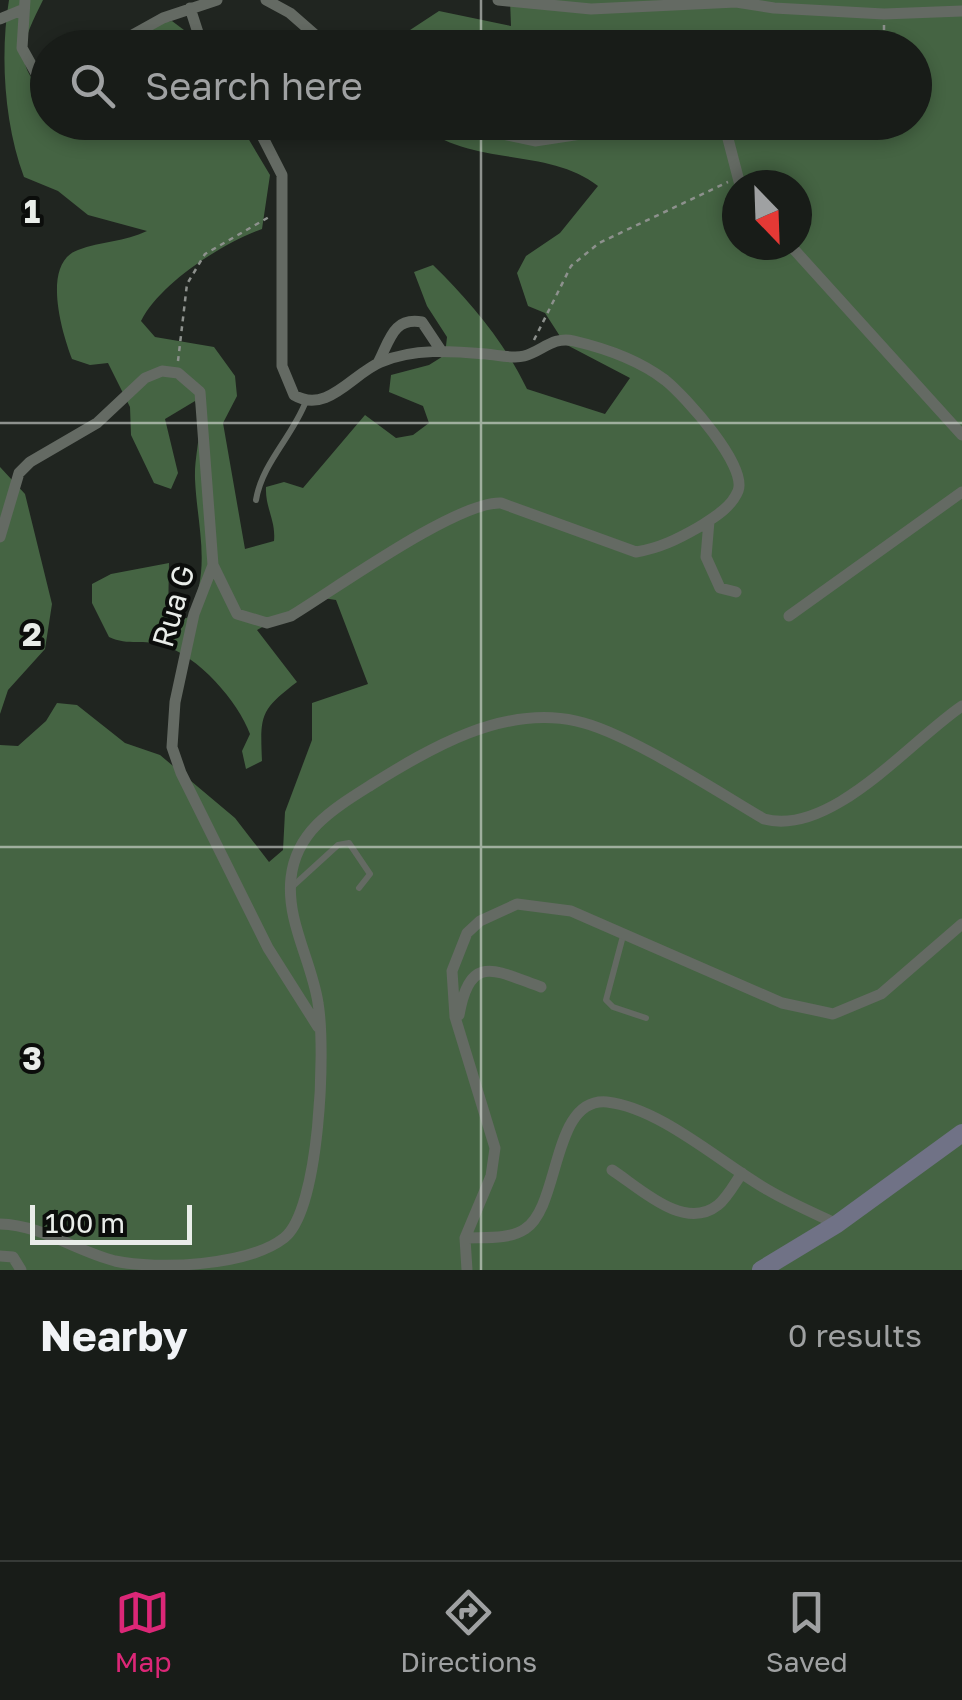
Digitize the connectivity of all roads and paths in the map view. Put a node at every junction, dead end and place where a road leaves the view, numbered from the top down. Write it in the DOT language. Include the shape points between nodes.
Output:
graph roads {
  1 [pos="217,0"];
  2 [pos="266,0"];
  3 [pos="498,0"];
  4 [pos="737,1"];
  5 [pos="188,4"];
  6 [pos="24,5"];
  7 [pos="962,10"];
  8 [pos="884,14"];
  9 [pos="0,19"];
  10 [pos="141,30"];
  11 [pos="197,30"];
  12 [pos="309,30"];
  13 [pos="884,30"];
  14 [pos="30,62"];
  15 [pos="265,140"];
  16 [pos="526,140"];
  17 [pos="551,140"];
  18 [pos="727,140"];
  19 [pos="735,170"];
  20 [pos="722,189"];
  21 [pos="279,211"];
  22 [pos="804,260"];
  23 [pos="442,352"];
  24 [pos="527,355"];
  25 [pos="378,363"];
  26 [pos="178,373"];
  27 [pos="306,400"];
  28 [pos="962,434"];
  29 [pos="962,492"];
  30 [pos="256,500"];
  31 [pos="708,521"];
  32 [pos="0,537"];
  33 [pos="213,564"];
  34 [pos="736,592"];
  35 [pos="790,616"];
  36 [pos="962,706"];
  37 [pos="358,888"];
  38 [pos="290,889"];
  39 [pos="962,924"];
  40 [pos="623,936"];
  41 [pos="540,987"];
  42 [pos="646,1018"];
  43 [pos="318,1026"];
  44 [pos="458,1026"];
  45 [pos="962,1133"];
  46 [pos="612,1170"];
  47 [pos="742,1173"];
  48 [pos="0,1224"];
  49 [pos="837,1224"];
  50 [pos="465,1238"];
  51 [pos="0,1256"];
  52 [pos="769,1268"];
  53 [pos="21,1270"];
  54 [pos="467,1270"];
  1 -- 5 [label="street"];
  2 -- 12 [label="street"];
  3 -- 4 [label="street" via="591,9"];
  4 -- 8 [label="street"];
  5 -- 10 [label="street"];
  5 -- 11 [label="street"];
  6 -- 9 [label="street"];
  6 -- 14 [label="street" via="22,48"];
  7 -- 8 [label="street"];
  8 -- 13 [label="path"];
  15 -- 21 [label="street" via="280,165"];
  16 -- 17 [label="street"];
  18 -- 19 [label="street"];
  20 -- 24 [label="path" via="599,242 570,266"];
  21 -- 26 [label="path" via="205,254 187,284"];
  21 -- 27 [label="street" via="282,366 294,395"];
  22 -- 28 [label="street"];
  23 -- 24 [label="street"];
  23 -- 25 [label="street"];
  23 -- 25 [label="street" via="422,322 407,320 398,323"];
  24 -- 31 [label="street" via="570,340 665,380 739,475 738,492"];
  25 -- 27 [label="street" via="340,390"];
  26 -- 32 [label="street" via="145,378 98,423 30,462 12,488"];
  26 -- 33 [label="street, Rua G" via="190,380 204,406"];
  27 -- 30 [label="lane" via="292,434 264,470"];
  29 -- 35 [label="street"];
  31 -- 33 [label="street" via="657,549 636,552 486,502 267,623 237,614"];
  31 -- 34 [label="street" via="708,567 720,588"];
  33 -- 43 [label="street, Rua G" via="194,614 175,702 174,756 268,948"];
  36 -- 38 [label="street" via="821,815 789,824 764,819 579,721 529,719 496,726 412,760 319,821 296,853"];
  37 -- 38 [label="lane" via="369,868 348,843 338,844"];
  38 -- 43 [label="street"];
  39 -- 40 [label="street" via="881,994 833,1014 782,1003"];
  40 -- 42 [label="lane" via="606,1000"];
  40 -- 44 [label="street" via="546,905 497,911 467,933 458,953 452,992"];
  41 -- 44 [label="street" via="480,970 463,992"];
  43 -- 48 [label="street" via="308,1198 286,1236 267,1248 218,1262 158,1267 117,1262 33,1229"];
  44 -- 50 [label="street" via="495,1148 491,1176"];
  45 -- 49 [label="street"];
  46 -- 47 [label="street" via="676,1212 698,1213 718,1206"];
  47 -- 49 [label="street"];
  47 -- 50 [label="street" via="641,1112 593,1104 567,1132 534,1221 514,1234"];
  49 -- 52 [label="street"];
  50 -- 54 [label="street"];
  51 -- 53 [label="street" via="13,1258"];
}
